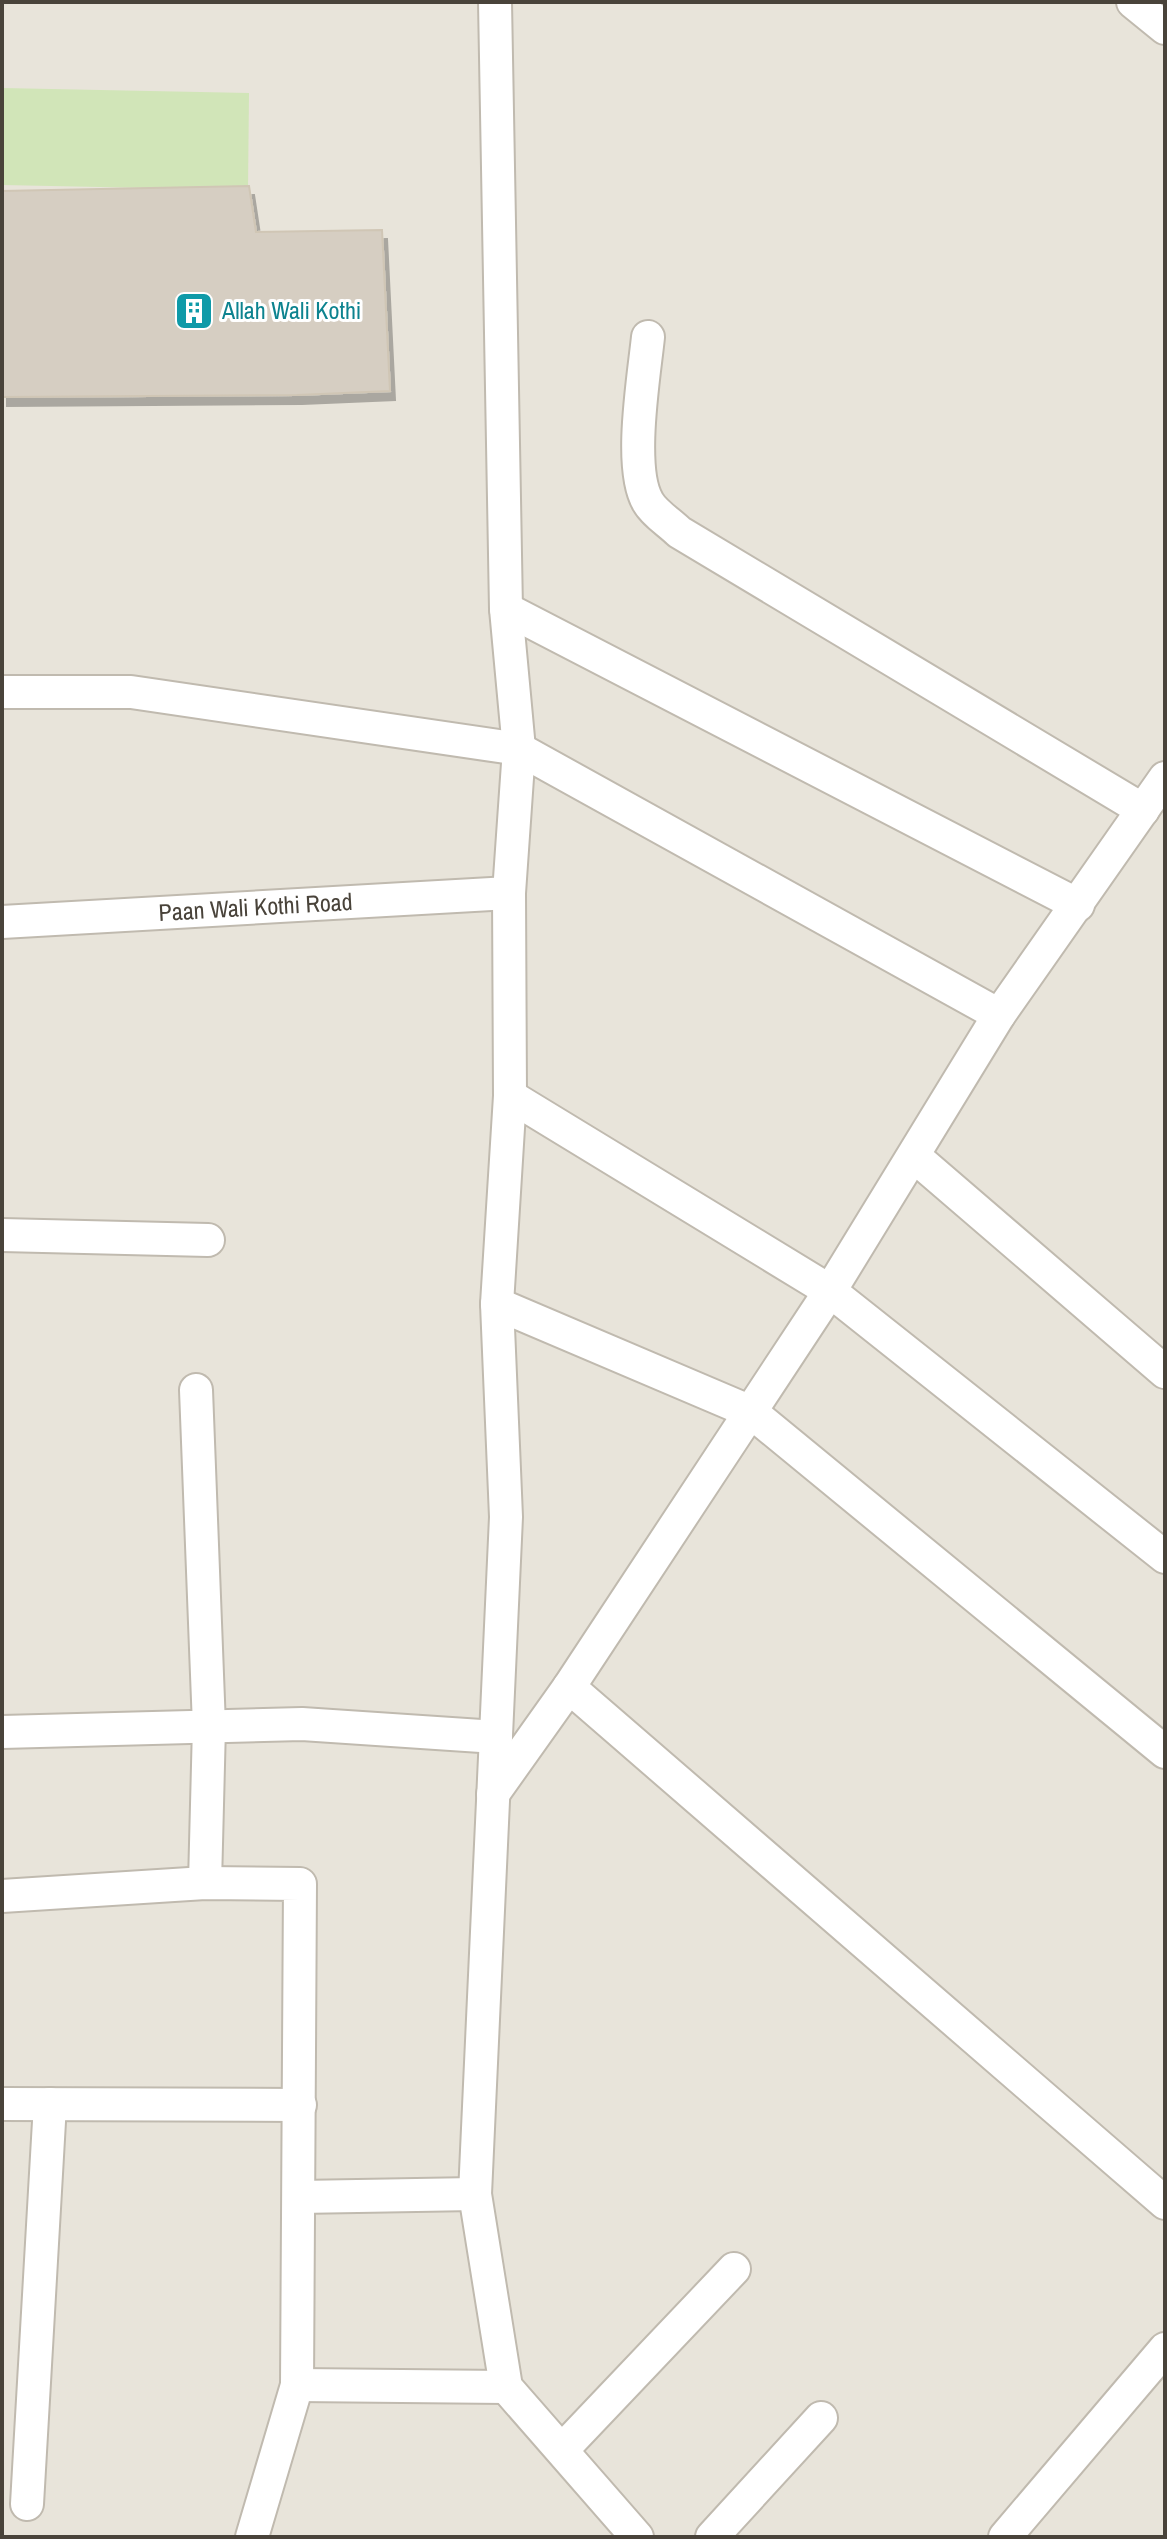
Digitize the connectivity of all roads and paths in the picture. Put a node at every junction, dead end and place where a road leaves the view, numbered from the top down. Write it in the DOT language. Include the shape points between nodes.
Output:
graph roads {
  1 [pos="495,2"];
  2 [pos="1133,2"];
  3 [pos="1165,28"];
  4 [pos="648,337"];
  5 [pos="506,609"];
  6 [pos="2,692"];
  7 [pos="519,749"];
  8 [pos="1165,778"];
  9 [pos="1143,810"];
  10 [pos="509,893"];
  11 [pos="1078,905"];
  12 [pos="2,922"];
  13 [pos="999,1015"];
  14 [pos="510,1096"];
  15 [pos="915,1157"];
  16 [pos="2,1235"];
  17 [pos="208,1240"];
  18 [pos="830,1291"];
  19 [pos="497,1304"];
  20 [pos="1165,1372"];
  21 [pos="196,1390"];
  22 [pos="751,1412"];
  23 [pos="1165,1557"];
  24 [pos="569,1687"];
  25 [pos="209,1726"];
  26 [pos="2,1732"];
  27 [pos="496,1737"];
  28 [pos="1165,1752"];
  29 [pos="493,1794"];
  30 [pos="205,1883"];
  31 [pos="2,1896"];
  32 [pos="2,2104"];
  33 [pos="50,2104"];
  34 [pos="300,2105"];
  35 [pos="475,2194"];
  36 [pos="299,2197"];
  37 [pos="1165,2203"];
  38 [pos="734,2269"];
  39 [pos="1165,2349"];
  40 [pos="297,2385"];
  41 [pos="506,2387"];
  42 [pos="821,2418"];
  43 [pos="562,2450"];
  44 [pos="27,2504"];
  45 [pos="252,2537"];
  46 [pos="637,2537"];
  47 [pos="712,2537"];
  48 [pos="1005,2537"];
  1 -- 5 [label="street"];
  2 -- 3 [label="street"];
  4 -- 9 [label="street" via="639,473 648,502 679,532"];
  5 -- 7 [label="street"];
  5 -- 11 [label="street"];
  6 -- 7 [label="street" via="131,692"];
  7 -- 10 [label="street"];
  7 -- 13 [label="street"];
  8 -- 9 [label="street"];
  9 -- 11 [label="street"];
  10 -- 12 [label="street, Paan Wali Kothi Road"];
  10 -- 14 [label="street"];
  11 -- 13 [label="street"];
  13 -- 15 [label="street"];
  14 -- 18 [label="street"];
  14 -- 19 [label="street"];
  15 -- 18 [label="street"];
  15 -- 20 [label="street"];
  16 -- 17 [label="street"];
  18 -- 22 [label="street"];
  18 -- 23 [label="street"];
  19 -- 22 [label="street"];
  19 -- 27 [label="street" via="506,1517"];
  21 -- 25 [label="street"];
  22 -- 24 [label="street"];
  22 -- 28 [label="street"];
  24 -- 29 [label="street"];
  24 -- 37 [label="street"];
  25 -- 26 [label="street"];
  25 -- 27 [label="street" via="302,1724"];
  25 -- 30 [label="street"];
  27 -- 29 [label="street"];
  29 -- 35 [label="street"];
  30 -- 31 [label="street"];
  30 -- 34 [label="street" via="300,1884"];
  32 -- 33 [label="street"];
  33 -- 34 [label="street"];
  33 -- 44 [label="street"];
  34 -- 36 [label="street"];
  35 -- 36 [label="street"];
  35 -- 41 [label="street"];
  36 -- 40 [label="street"];
  38 -- 43 [label="street"];
  39 -- 48 [label="street"];
  40 -- 41 [label="street"];
  40 -- 45 [label="street"];
  41 -- 43 [label="street"];
  42 -- 47 [label="street"];
  43 -- 46 [label="street"];
}
